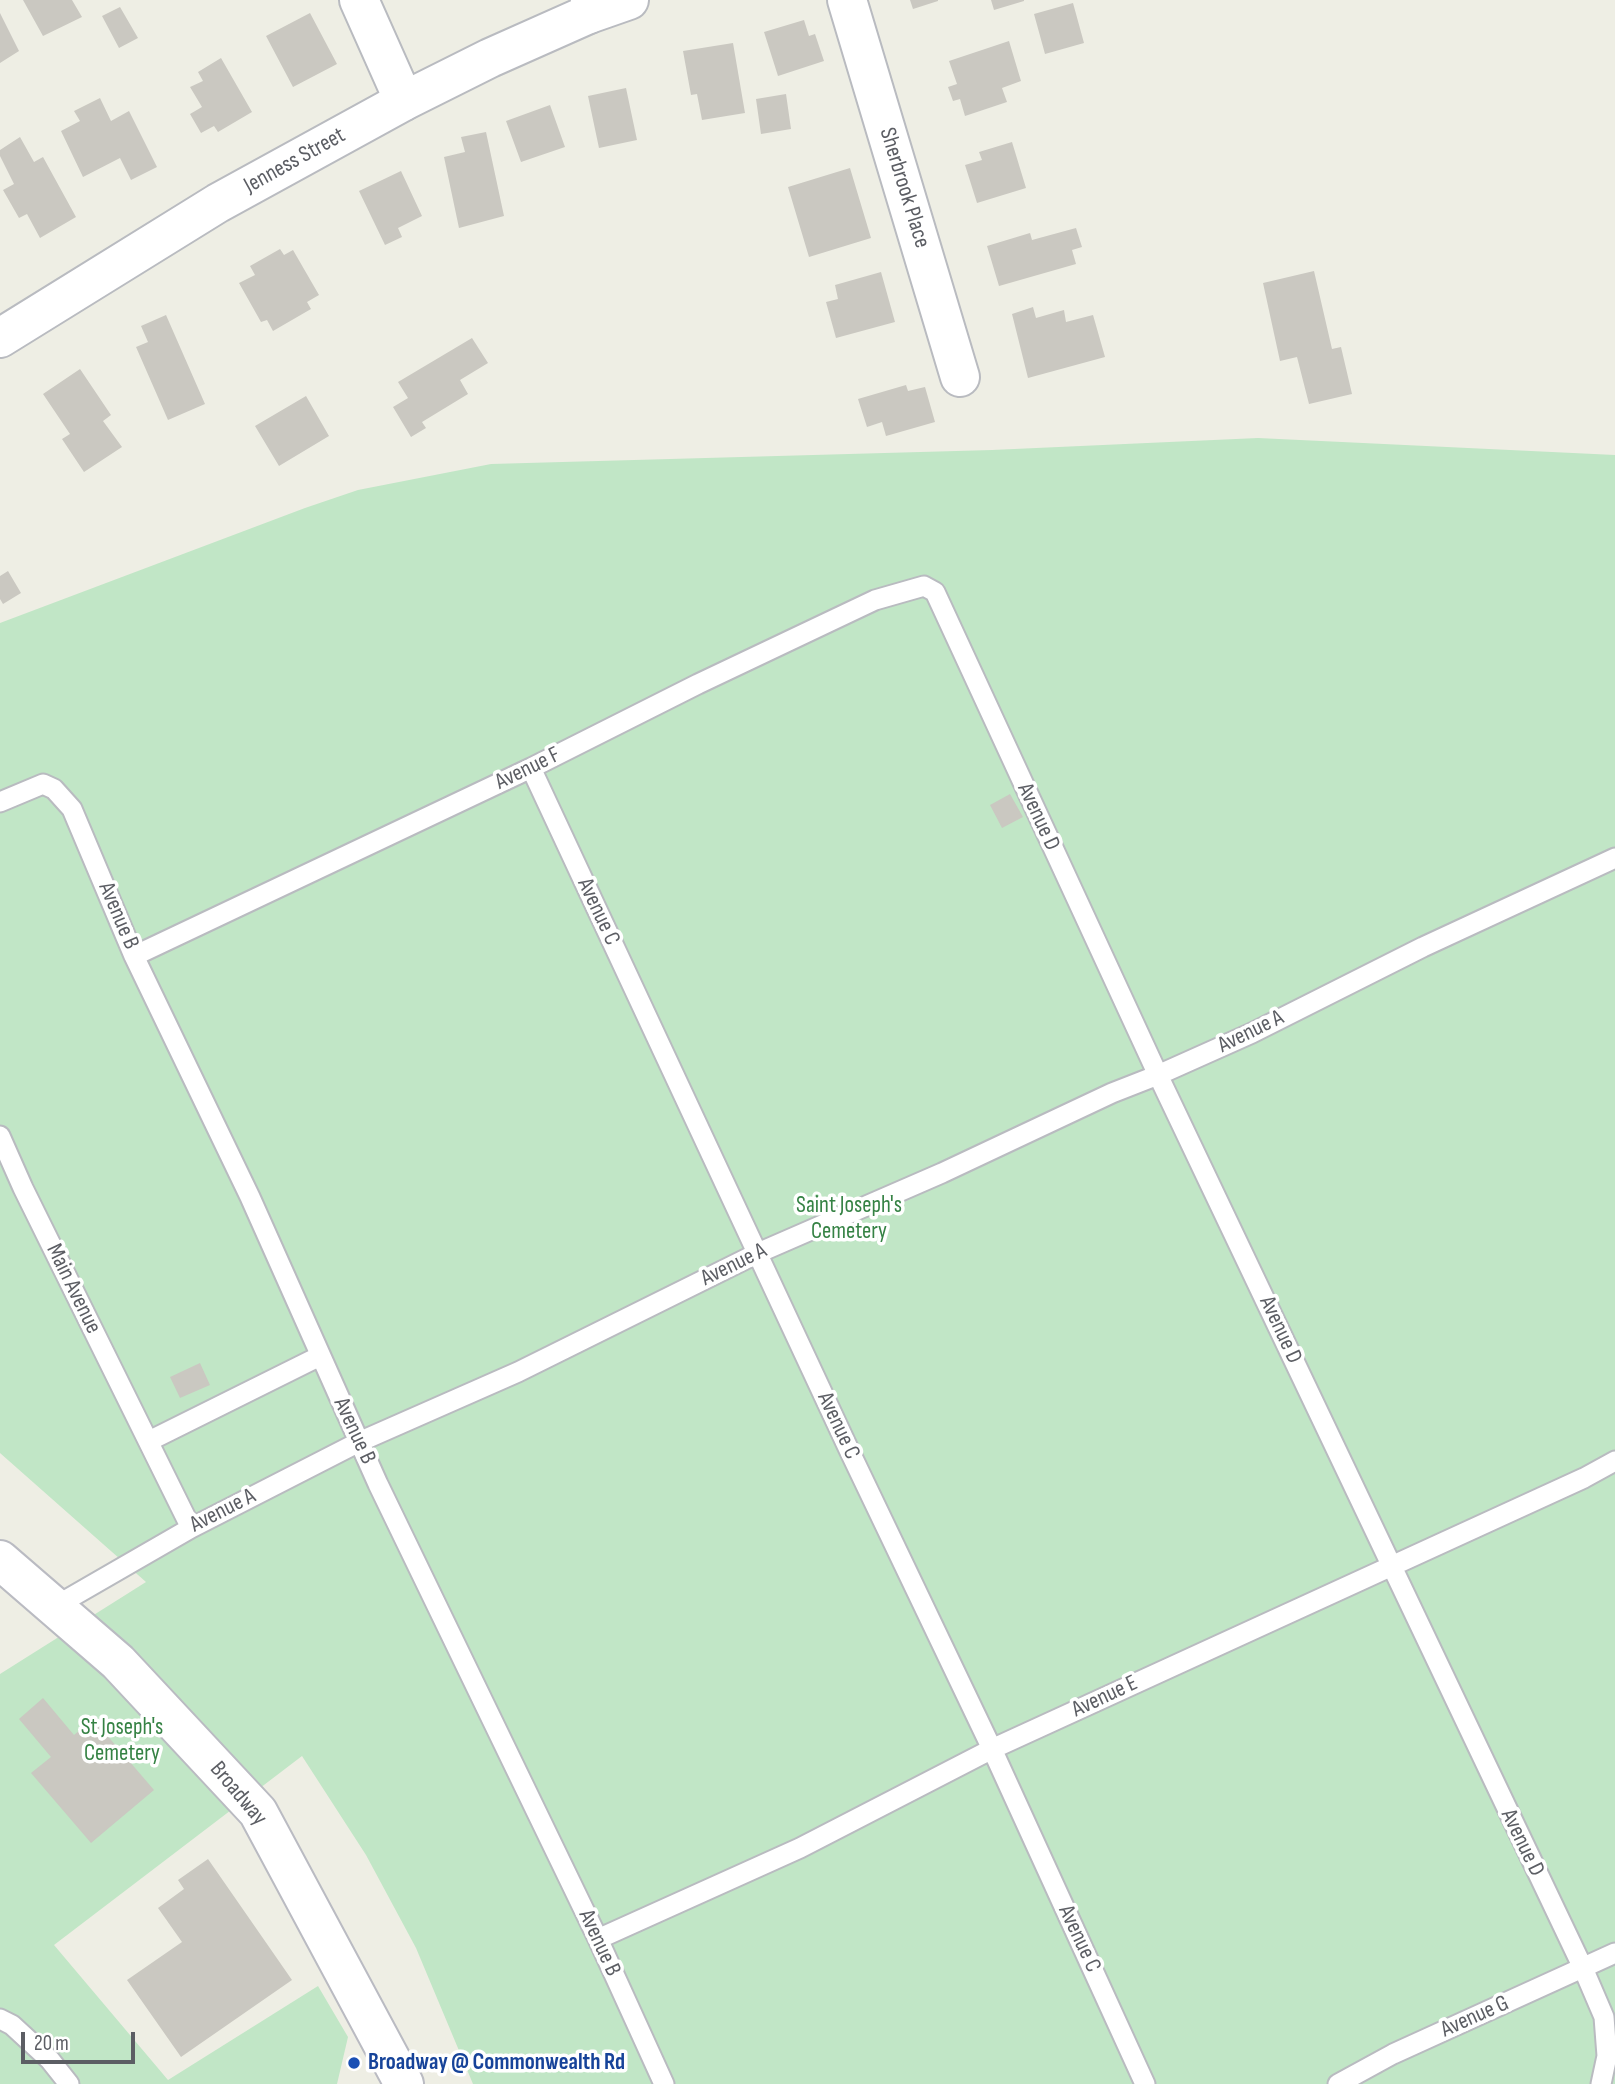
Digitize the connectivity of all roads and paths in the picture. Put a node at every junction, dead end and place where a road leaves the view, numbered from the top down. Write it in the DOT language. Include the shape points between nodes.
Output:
graph roads {
  1 [pos="359,0"];
  2 [pos="629,0"];
  3 [pos="847,0"];
  4 [pos="590,7"];
  5 [pos="404,101"];
  6 [pos="0,338"];
  7 [pos="960,377"];
  8 [pos="924,586"];
  9 [pos="531,768"];
  10 [pos="0,802"];
  11 [pos="1615,858"];
  12 [pos="134,956"];
  13 [pos="1158,1075"];
  14 [pos="0,1136"];
  15 [pos="758,1253"];
  16 [pos="320,1356"];
  17 [pos="149,1441"];
  18 [pos="359,1442"];
  19 [pos="1615,1461"];
  20 [pos="191,1528"];
  21 [pos="0,1560"];
  22 [pos="1391,1566"];
  23 [pos="54,1607"];
  24 [pos="992,1749"];
  25 [pos="598,1939"];
  26 [pos="1615,1953"];
  27 [pos="1583,1968"];
  28 [pos="0,2019"];
  29 [pos="69,2084"];
  30 [pos="404,2084"];
  31 [pos="664,2084"];
  32 [pos="1145,2084"];
  33 [pos="1338,2084"];
  34 [pos="1601,2084"];
  1 -- 5 [label="street"];
  2 -- 4 [label="street"];
  3 -- 7 [label="street, Sherbrook Place"];
  4 -- 5 [label="street, Jenness Street"];
  5 -- 6 [label="street, Jenness Street" via="218,203"];
  8 -- 9 [label="lane, Avenue F" via="875,600"];
  8 -- 13 [label="lane, Avenue D" via="934,592"];
  9 -- 12 [label="lane, Avenue F"];
  9 -- 15 [label="lane, Avenue C"];
  10 -- 12 [label="lane, Avenue B" via="43,784 72,809"];
  11 -- 13 [label="lane, Avenue A"];
  12 -- 16 [label="lane, Avenue B" via="250,1197"];
  13 -- 15 [label="lane, Avenue A"];
  13 -- 22 [label="lane, Avenue D"];
  14 -- 17 [label="lane, Main Avenue"];
  15 -- 18 [label="lane, Avenue A" via="519,1372"];
  15 -- 24 [label="lane, Avenue C"];
  16 -- 17 [label="lane"];
  16 -- 18 [label="lane, Avenue B"];
  17 -- 20 [label="lane, Main Avenue"];
  18 -- 20 [label="lane, Avenue A"];
  18 -- 25 [label="lane, Avenue B"];
  19 -- 22 [label="lane, Avenue E"];
  20 -- 23 [label="lane, Avenue A"];
  21 -- 23 [label="street, Broadway"];
  22 -- 24 [label="lane, Avenue E"];
  22 -- 27 [label="lane, Avenue D"];
  23 -- 30 [label="street, Broadway" via="118,1662 258,1812"];
  24 -- 25 [label="lane, Avenue E" via="800,1849"];
  24 -- 32 [label="lane, Avenue C"];
  25 -- 31 [label="lane, Avenue B"];
  26 -- 27 [label="lane, Avenue G"];
  27 -- 33 [label="lane, Avenue G" via="1393,2054"];
  27 -- 34 [label="lane, Avenue D" via="1604,2017 1607,2056"];
  28 -- 29 [label="lane" via="50,2060"];
}
